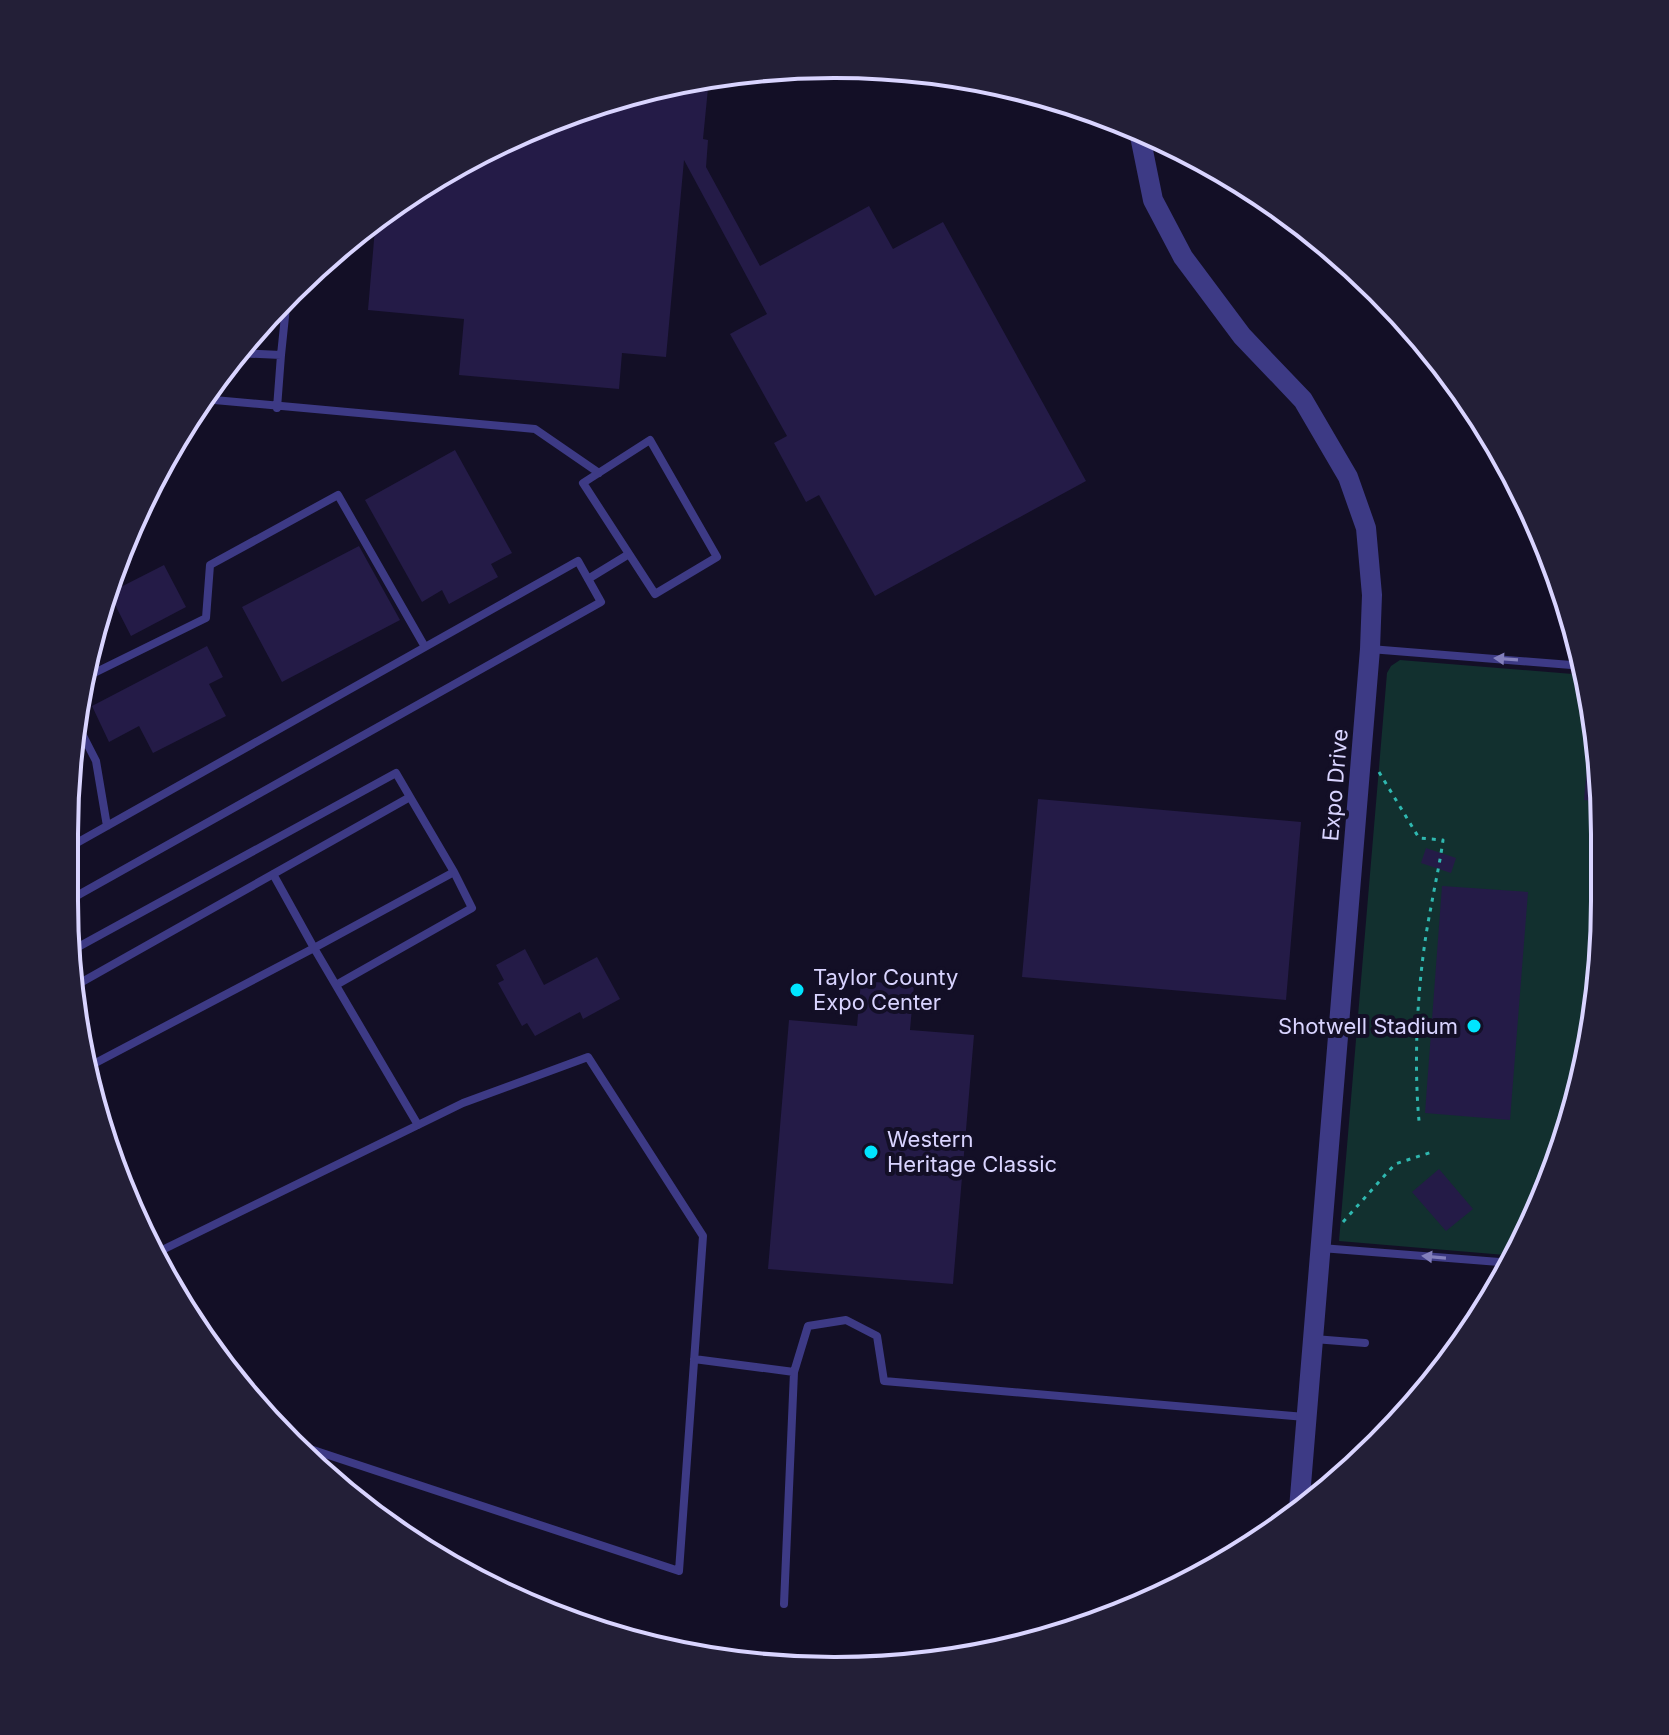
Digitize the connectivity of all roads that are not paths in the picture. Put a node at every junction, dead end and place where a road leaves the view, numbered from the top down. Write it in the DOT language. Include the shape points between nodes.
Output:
graph roads {
  1 [pos="1142,144"];
  2 [pos="285,316"];
  3 [pos="251,354"];
  4 [pos="281,355"];
  5 [pos="215,400"];
  6 [pos="277,408"];
  7 [pos="599,473"];
  8 [pos="629,554"];
  9 [pos="588,579"];
  10 [pos="425,647"];
  11 [pos="1370,649"];
  12 [pos="1571,665"];
  13 [pos="96,672"];
  14 [pos="84,737"];
  15 [pos="410,797"];
  16 [pos="107,826"];
  17 [pos="78,842"];
  18 [pos="454,872"];
  19 [pos="273,874"];
  20 [pos="78,895"];
  21 [pos="80,946"];
  22 [pos="314,948"];
  23 [pos="83,982"];
  24 [pos="336,985"];
  25 [pos="96,1063"];
  26 [pos="418,1125"];
  27 [pos="1320,1248"];
  28 [pos="163,1249"];
  29 [pos="1499,1262"];
  30 [pos="1312,1339"];
  31 [pos="1365,1343"];
  32 [pos="694,1359"];
  33 [pos="794,1372"];
  34 [pos="1306,1417"];
  35 [pos="317,1451"];
  36 [pos="1302,1495"];
  37 [pos="784,1604"];
  1 -- 11 [label="street, Expo Drive" via="1153,200 1183,257 1242,336 1303,400 1348,477 1366,528"];
  2 -- 4 [label="lane"];
  3 -- 4 [label="lane"];
  4 -- 6 [label="lane"];
  5 -- 6 [label="lane"];
  6 -- 7 [label="lane" via="535,429"];
  7 -- 8 [label="lane" via="583,483"];
  7 -- 8 [label="lane" via="650,440 717,557 655,594"];
  8 -- 9 [label="lane"];
  9 -- 10 [label="lane" via="578,561"];
  9 -- 20 [label="lane" via="601,602"];
  10 -- 13 [label="lane" via="338,495 210,565 206,618"];
  10 -- 16 [label="lane"];
  12 -- 11 [label="lane, one-way"];
  11 -- 27 [label="street, Expo Drive"];
  14 -- 16 [label="lane" via="96,761"];
  15 -- 18 [label="lane"];
  15 -- 19 [label="lane"];
  15 -- 21 [label="lane" via="396,773"];
  16 -- 17 [label="lane"];
  18 -- 22 [label="lane"];
  18 -- 24 [label="lane" via="472,908"];
  19 -- 22 [label="lane"];
  19 -- 23 [label="lane"];
  22 -- 24 [label="lane"];
  22 -- 25 [label="lane"];
  24 -- 26 [label="lane"];
  26 -- 28 [label="lane"];
  26 -- 32 [label="lane" via="588,1057 703,1236"];
  29 -- 27 [label="lane, one-way"];
  27 -- 30 [label="street, Expo Drive"];
  30 -- 31 [label="lane"];
  30 -- 34 [label="street, Expo Drive"];
  32 -- 33 [label="lane"];
  32 -- 35 [label="lane" via="679,1571"];
  33 -- 34 [label="lane" via="808,1326 846,1320 877,1336 884,1381"];
  33 -- 37 [label="lane"];
  34 -- 36 [label="street, Expo Drive"];
}
